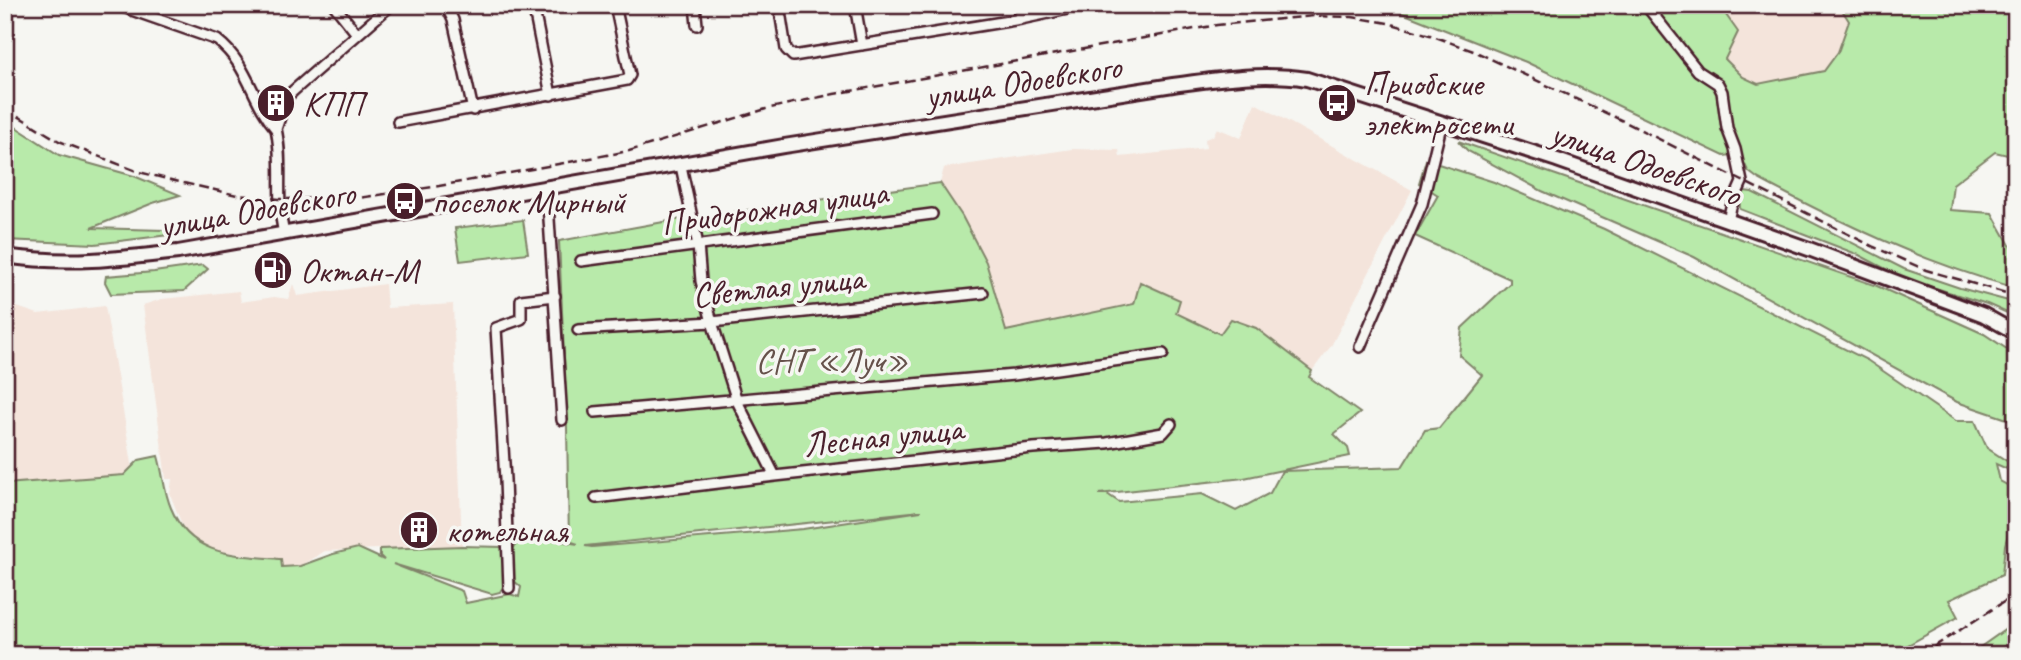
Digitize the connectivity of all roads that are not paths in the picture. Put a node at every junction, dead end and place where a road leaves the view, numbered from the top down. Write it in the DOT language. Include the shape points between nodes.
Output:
graph roads {
  1 [pos="117,5"];
  2 [pos="334,5"];
  3 [pos="391,5"];
  4 [pos="446,5"];
  5 [pos="533,5"];
  6 [pos="615,5"];
  7 [pos="695,5"];
  8 [pos="779,5"];
  9 [pos="855,5"];
  10 [pos="1019,5"];
  11 [pos="1643,5"];
  12 [pos="1068,9"];
  13 [pos="1021,19"];
  14 [pos="697,25"];
  15 [pos="357,34"];
  16 [pos="862,45"];
  17 [pos="551,95"];
  18 [pos="473,110"];
  19 [pos="398,122"];
  20 [pos="1442,122"];
  21 [pos="276,129"];
  22 [pos="681,166"];
  23 [pos="547,188"];
  24 [pos="932,214"];
  25 [pos="1728,222"];
  26 [pos="284,233"];
  27 [pos="698,245"];
  28 [pos="5,256"];
  29 [pos="581,261"];
  30 [pos="983,293"];
  31 [pos="555,296"];
  32 [pos="712,322"];
  33 [pos="578,330"];
  34 [pos="2016,333"];
  35 [pos="1360,347"];
  36 [pos="1163,354"];
  37 [pos="737,401"];
  38 [pos="595,412"];
  39 [pos="562,421"];
  40 [pos="1171,424"];
  41 [pos="775,476"];
  42 [pos="596,498"];
  43 [pos="509,588"];
  1 -- 21 [label="street" via="226,47 248,77 262,113"];
  2 -- 15 [label="street"];
  3 -- 15 [label="street"];
  4 -- 18 [label="street"];
  5 -- 17 [label="street"];
  6 -- 17 [label="street" via="630,75 627,80"];
  7 -- 14 [label="street"];
  8 -- 16 [label="street" via="786,50 793,56"];
  9 -- 16 [label="street"];
  10 -- 13 [label="street"];
  11 -- 25 [label="street" via="1698,71 1722,92 1742,183"];
  12 -- 13 [label="street"];
  13 -- 16 [label="street"];
  15 -- 21 [label="street" via="292,91"];
  17 -- 18 [label="street"];
  18 -- 19 [label="street"];
  20 -- 22 [label="street, улица Одоевского" via="1307,79 1242,77 784,146"];
  20 -- 25 [label="street, улица Одоевского"];
  20 -- 35 [label="street" via="1422,204"];
  21 -- 26 [label="street"];
  22 -- 23 [label="street, улица Одоевского"];
  22 -- 27 [label="street"];
  23 -- 26 [label="street, улица Одоевского"];
  23 -- 31 [label="street"];
  24 -- 27 [label="street, Придорожная улица"];
  25 -- 34 [label="street, улица Одоевского" via="1984,315"];
  26 -- 28 [label="street, улица Одоевского" via="117,260 56,262"];
  27 -- 29 [label="street, Придорожная улица"];
  27 -- 32 [label="street"];
  30 -- 32 [label="street, Светлая улица"];
  31 -- 39 [label="street"];
  31 -- 43 [label="street" via="521,300 521,319 496,328"];
  32 -- 33 [label="street, Светлая улица"];
  32 -- 37 [label="street"];
  36 -- 37 [label="street" via="1014,374"];
  37 -- 38 [label="street"];
  37 -- 41 [label="street"];
  40 -- 41 [label="street, Лесная улица" via="1163,433 1107,443"];
  41 -- 42 [label="street, Лесная улица"];
}
